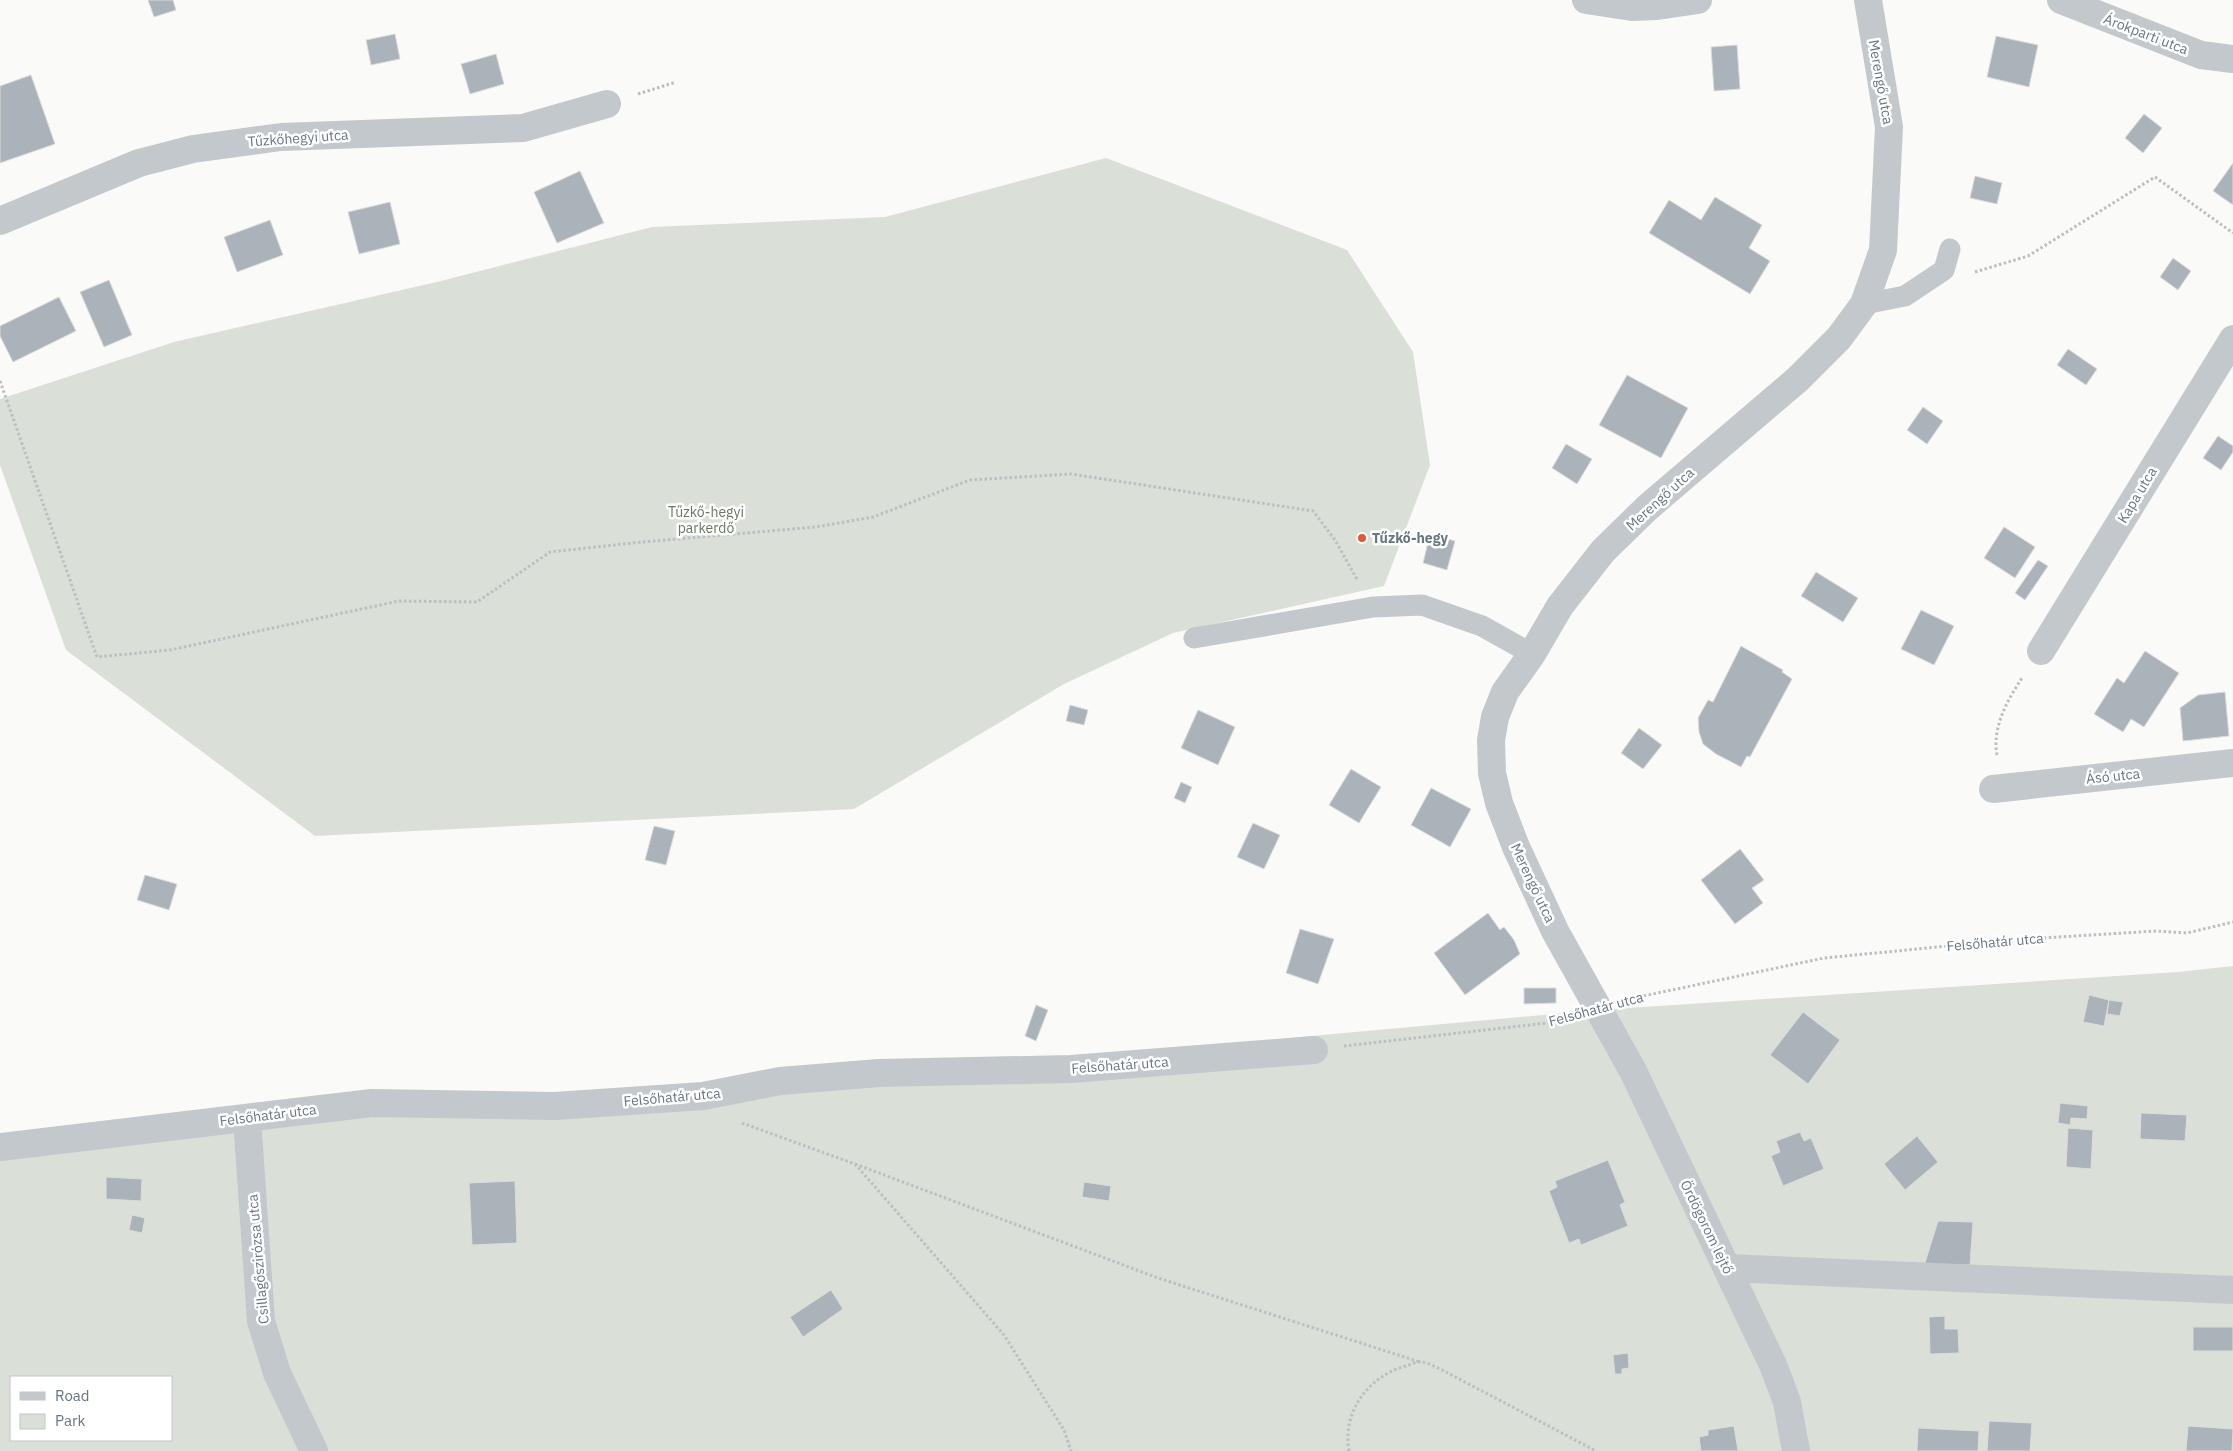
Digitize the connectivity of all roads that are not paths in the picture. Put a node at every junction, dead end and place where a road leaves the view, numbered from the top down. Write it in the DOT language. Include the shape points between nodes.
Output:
graph roads {
  1 [pos="1586,0"];
  2 [pos="1698,0"];
  3 [pos="1868,0"];
  4 [pos="2060,0"];
  5 [pos="2233,59"];
  6 [pos="607,104"];
  7 [pos="0,222"];
  8 [pos="1950,249"];
  9 [pos="1864,304"];
  10 [pos="2233,339"];
  11 [pos="1194,638"];
  12 [pos="2041,651"];
  13 [pos="1532,654"];
  14 [pos="2233,763"];
  15 [pos="2001,789"];
  16 [pos="1597,1008"];
  17 [pos="1314,1050"];
  18 [pos="247,1118"];
  19 [pos="0,1147"];
  20 [pos="1727,1268"];
  21 [pos="2233,1290"];
  22 [pos="314,1451"];
  23 [pos="1796,1451"];
  1 -- 2 [label="street" via="1632,7"];
  3 -- 9 [label="street, Merengő utca" via="1889,127 1883,250"];
  4 -- 5 [label="street, Árokparti utca" via="2201,55"];
  6 -- 7 [label="street, Tűzkőhegyi utca" via="523,128 281,137 193,149 139,163"];
  8 -- 9 [label="lane" via="1944,270 1905,296"];
  9 -- 13 [label="street, Merengő utca" via="1839,338 1798,379 1647,508 1603,551 1560,606"];
  10 -- 12 [label="street, Kapa utca"];
  11 -- 13 [label="lane" via="1373,607 1422,605 1482,626"];
  13 -- 16 [label="street, Merengő utca" via="1505,692 1496,717 1490,740 1492,773 1499,803 1516,847 1555,931"];
  14 -- 15 [label="street, Ásó utca"];
  16 -- 20 [label="street, Ördögorom lejtő" via="1633,1071"];
  17 -- 18 [label="street, Felsőhatár utca" via="1071,1070 879,1073 780,1081 703,1096 555,1106 372,1103"];
  18 -- 19 [label="street, Felsőhatár utca"];
  18 -- 22 [label="street, Csillagőszirózsa utca" via="261,1321 277,1373"];
  20 -- 21 [label="street"];
  20 -- 23 [label="street, Ördögorom lejtő" via="1777,1374 1787,1402"];
}
